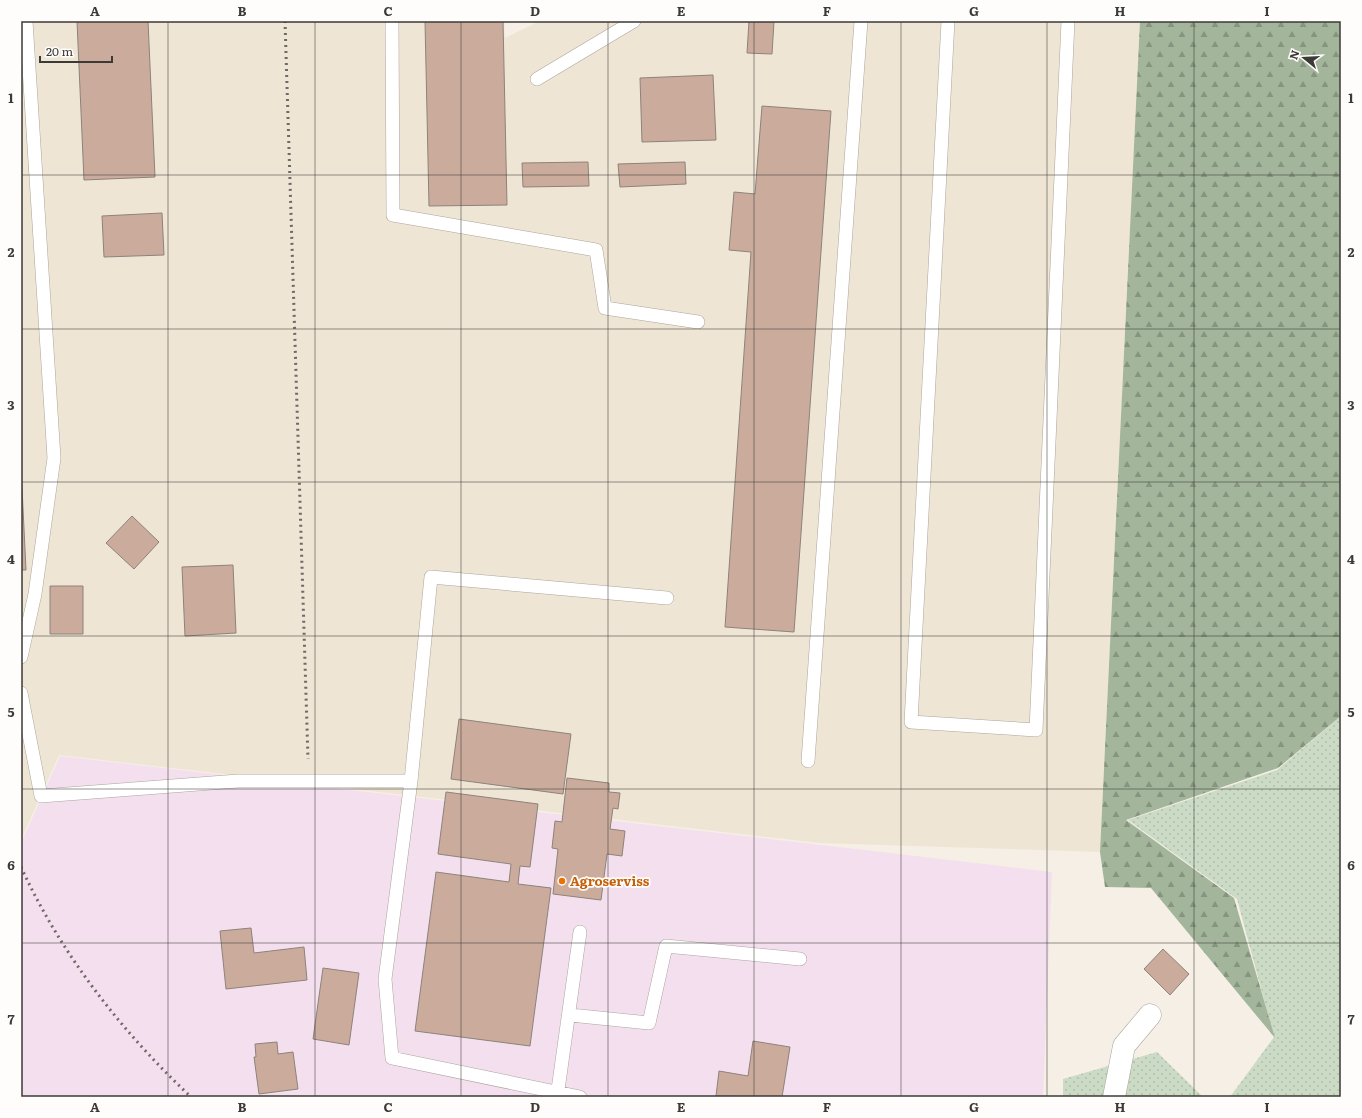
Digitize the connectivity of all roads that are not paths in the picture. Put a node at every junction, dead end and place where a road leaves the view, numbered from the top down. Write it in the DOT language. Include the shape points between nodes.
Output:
graph roads {
  1 [pos="26,21"];
  2 [pos="392,21"];
  3 [pos="634,21"];
  4 [pos="861,21"];
  5 [pos="947,21"];
  6 [pos="1068,21"];
  7 [pos="537,79"];
  8 [pos="698,322"];
  9 [pos="667,598"];
  10 [pos="21,657"];
  11 [pos="21,693"];
  12 [pos="808,761"];
  13 [pos="411,781"];
  14 [pos="580,932"];
  15 [pos="800,959"];
  16 [pos="1150,1014"];
  17 [pos="570,1015"];
  18 [pos="558,1095"];
  19 [pos="580,1097"];
  20 [pos="1114,1097"];
  1 -- 10 [label="lane" via="54,458 35,594"];
  2 -- 8 [label="lane" via="392,215 596,250 605,308"];
  3 -- 7 [label="lane"];
  4 -- 12 [label="lane"];
  5 -- 6 [label="lane" via="911,722 1036,730"];
  9 -- 13 [label="lane" via="431,577"];
  11 -- 13 [label="lane" via="41,796 238,782"];
  13 -- 18 [label="lane" via="385,979 392,1058"];
  14 -- 17 [label="lane"];
  15 -- 17 [label="lane" via="666,946 649,1024"];
  16 -- 20 [label="street" via="1124,1046"];
  17 -- 18 [label="lane"];
  18 -- 19 [label="lane"];
}
